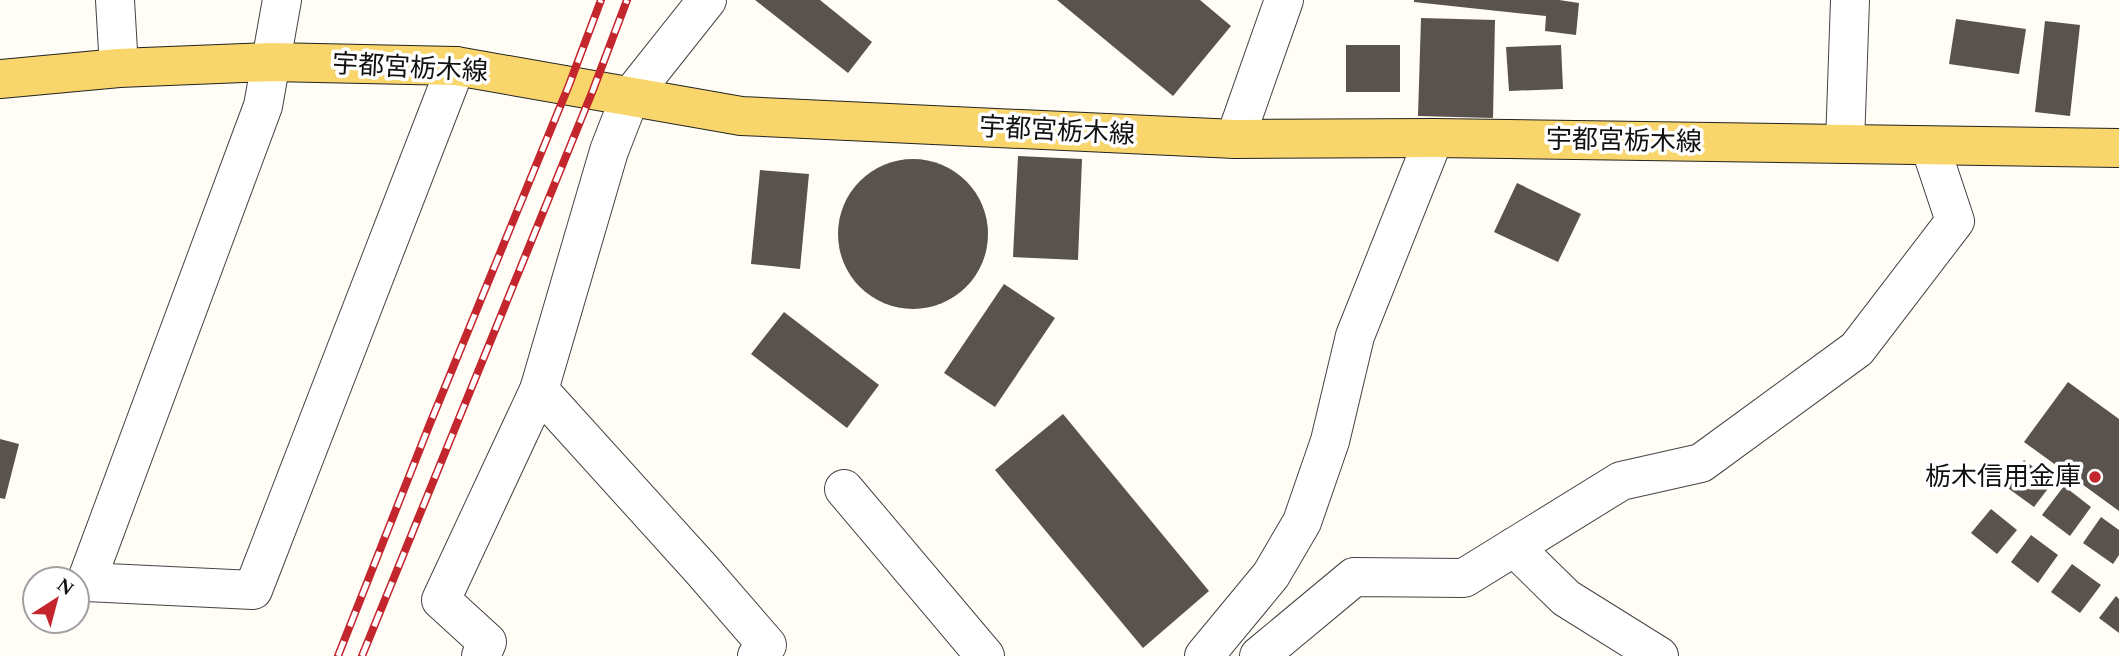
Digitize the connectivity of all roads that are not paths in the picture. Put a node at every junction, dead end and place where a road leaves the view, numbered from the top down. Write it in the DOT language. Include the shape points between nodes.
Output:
graph roads {
  1 [pos="115,0"];
  2 [pos="282,0"];
  3 [pos="707,0"];
  4 [pos="1284,0"];
  5 [pos="1850,0"];
  6 [pos="271,62"];
  7 [pos="456,65"];
  8 [pos="119,68"];
  9 [pos="0,79"];
  10 [pos="630,97"];
  11 [pos="1434,138"];
  12 [pos="1235,139"];
  13 [pos="1845,144"];
  14 [pos="1930,146"];
  15 [pos="2119,148"];
  16 [pos="538,390"];
  17 [pos="844,489"];
  18 [pos="1514,547"];
  19 [pos="491,652"];
  20 [pos="1651,654"];
  21 [pos="757,656"];
  22 [pos="985,656"];
  23 [pos="1205,656"];
  24 [pos="1259,656"];
  1 -- 8 [label="street"];
  2 -- 6 [label="street"];
  3 -- 10 [label="street"];
  4 -- 12 [label="street"];
  5 -- 13 [label="street"];
  6 -- 7 [label="main road, 宇都宮栃木線"];
  6 -- 7 [label="street" via="263,106 86,582 253,590"];
  6 -- 8 [label="main road, 宇都宮栃木線"];
  7 -- 10 [label="main road, 宇都宮栃木線"];
  8 -- 9 [label="main road, 宇都宮栃木線"];
  10 -- 12 [label="main road, 宇都宮栃木線" via="741,116"];
  10 -- 16 [label="street" via="609,151"];
  11 -- 12 [label="main road, 宇都宮栃木線"];
  11 -- 13 [label="main road, 宇都宮栃木線"];
  11 -- 23 [label="street" via="1355,336 1330,441 1302,522 1271,575"];
  13 -- 14 [label="main road, 宇都宮栃木線"];
  14 -- 15 [label="main road, 宇都宮栃木線"];
  14 -- 18 [label="street" via="1955,221 1857,349 1701,463 1621,481"];
  16 -- 19 [label="street" via="441,600"];
  16 -- 21 [label="street" via="767,645"];
  17 -- 22 [label="street"];
  18 -- 20 [label="street" via="1566,598"];
  18 -- 24 [label="street" via="1464,578 1354,577"];
}
